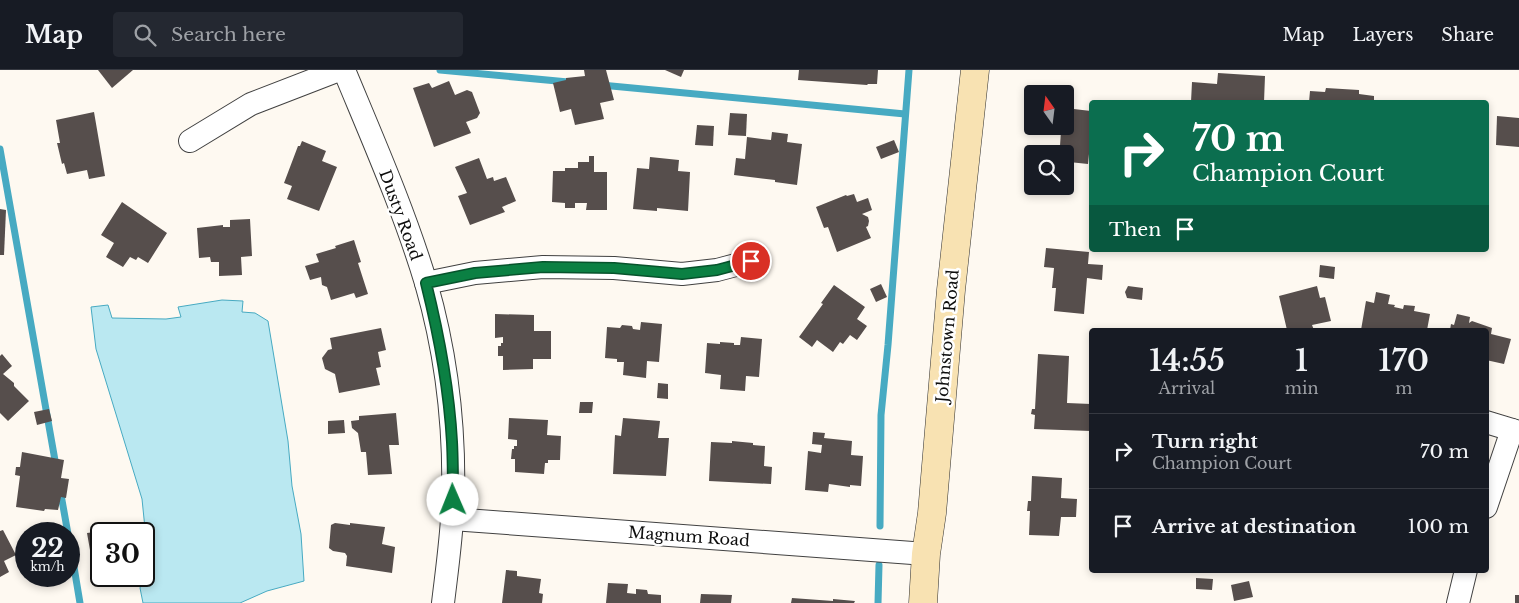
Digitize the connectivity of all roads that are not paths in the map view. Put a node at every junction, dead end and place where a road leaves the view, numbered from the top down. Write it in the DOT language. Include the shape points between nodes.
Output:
graph roads {
  1 [pos="338,70"];
  2 [pos="344,70"];
  3 [pos="975,70"];
  4 [pos="190,141"];
  5 [pos="751,261"];
  6 [pos="426,283"];
  7 [pos="1489,423"];
  8 [pos="1516,431"];
  9 [pos="1489,499"];
  10 [pos="452,519"];
  11 [pos="926,554"];
  12 [pos="1465,573"];
  13 [pos="443,603"];
  14 [pos="923,603"];
  15 [pos="1458,603"];
  1 -- 4 [label="street" via="251,104"];
  2 -- 6 [label="street, Dusty Road" via="399,205"];
  3 -- 11 [label="main road, Johnstown Road"];
  5 -- 6 [label="street" via="717,270 682,274 614,268 543,267 475,273"];
  6 -- 10 [label="street, Dusty Road" via="447,387 452,442"];
  7 -- 8 [label="street"];
  8 -- 9 [label="street"];
  10 -- 11 [label="street, Magnum Road"];
  10 -- 13 [label="street, Dusty Road"];
  11 -- 14 [label="main road, Johnstown Road"];
  12 -- 15 [label="street"];
}
